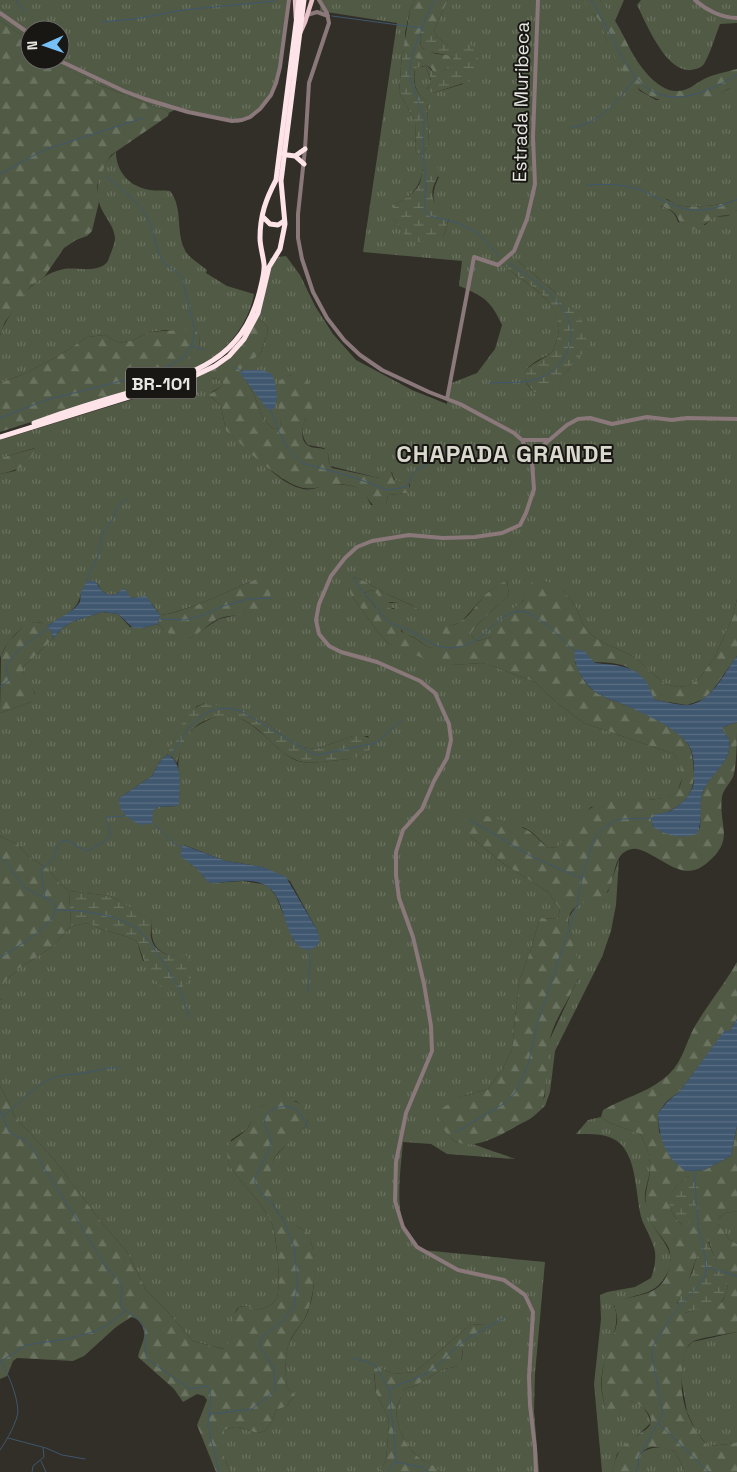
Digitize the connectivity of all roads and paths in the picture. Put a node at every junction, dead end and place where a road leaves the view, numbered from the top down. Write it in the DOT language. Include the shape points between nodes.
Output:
graph roads {
  1 [pos="289,0"];
  2 [pos="297,0"];
  3 [pos="304,0"];
  4 [pos="312,0"];
  5 [pos="319,0"];
  6 [pos="538,0"];
  7 [pos="695,0"];
  8 [pos="0,13"];
  9 [pos="307,15"];
  10 [pos="328,16"];
  11 [pos="737,18"];
  12 [pos="20,27"];
  13 [pos="299,34"];
  14 [pos="70,66"];
  15 [pos="305,149"];
  16 [pos="282,154"];
  17 [pos="295,156"];
  18 [pos="304,164"];
  19 [pos="262,217"];
  20 [pos="284,221"];
  21 [pos="447,399"];
  22 [pos="737,419"];
  23 [pos="0,436"];
  24 [pos="522,440"];
  25 [pos="549,440"];
  26 [pos="532,462"];
  27 [pos="536,1472"];
  1 -- 14 [label="street" via="276,83 260,109 242,120 188,112 145,99"];
  2 -- 16 [label="highway, BR-101"];
  3 -- 13 [label="highway"];
  4 -- 9 [label="main road, BR-101"];
  5 -- 10 [label="street"];
  6 -- 21 [label="street, Estrada Muribeca" via="533,137 535,184 531,202 514,251 498,265 474,257"];
  7 -- 11 [label="street" via="727,18"];
  8 -- 12 [label="street"];
  9 -- 10 [label="street" via="318,12"];
  9 -- 13 [label="main road, BR-101"];
  10 -- 15 [label="street" via="328,30 309,83"];
  13 -- 16 [label="highway, BR-101"];
  15 -- 17 [label="highway"];
  15 -- 18 [label="street"];
  16 -- 17 [label="highway"];
  16 -- 19 [label="highway, BR-101"];
  16 -- 20 [label="highway, BR-101"];
  17 -- 18 [label="highway"];
  18 -- 21 [label="street" via="298,238 307,278 327,318 344,340 382,370"];
  19 -- 20 [label="highway" via="270,224 278,225"];
  19 -- 23 [label="highway, BR-101" via="260,239 264,266 259,293 248,323 225,352 203,368 181,377"];
  20 -- 23 [label="highway, BR-101" via="280,249 269,266 258,313 244,339 229,356 182,381"];
  21 -- 24 [label="street"];
  22 -- 25 [label="street" via="647,417 612,424 590,418 578,419"];
  24 -- 25 [label="street"];
  24 -- 26 [label="street"];
  25 -- 26 [label="street"];
  26 -- 27 [label="street" via="534,489 520,525 502,533 475,537 409,535 357,547 331,576 316,620 319,634 329,646 420,681 435,693 449,724 451,740 447,758 422,809 404,830 396,852 399,898 413,937 424,984 432,1051 406,1113 396,1162 395,1201 403,1227 416,1247 458,1270 504,1280 525,1295 533,1312 529,1376"];
}
